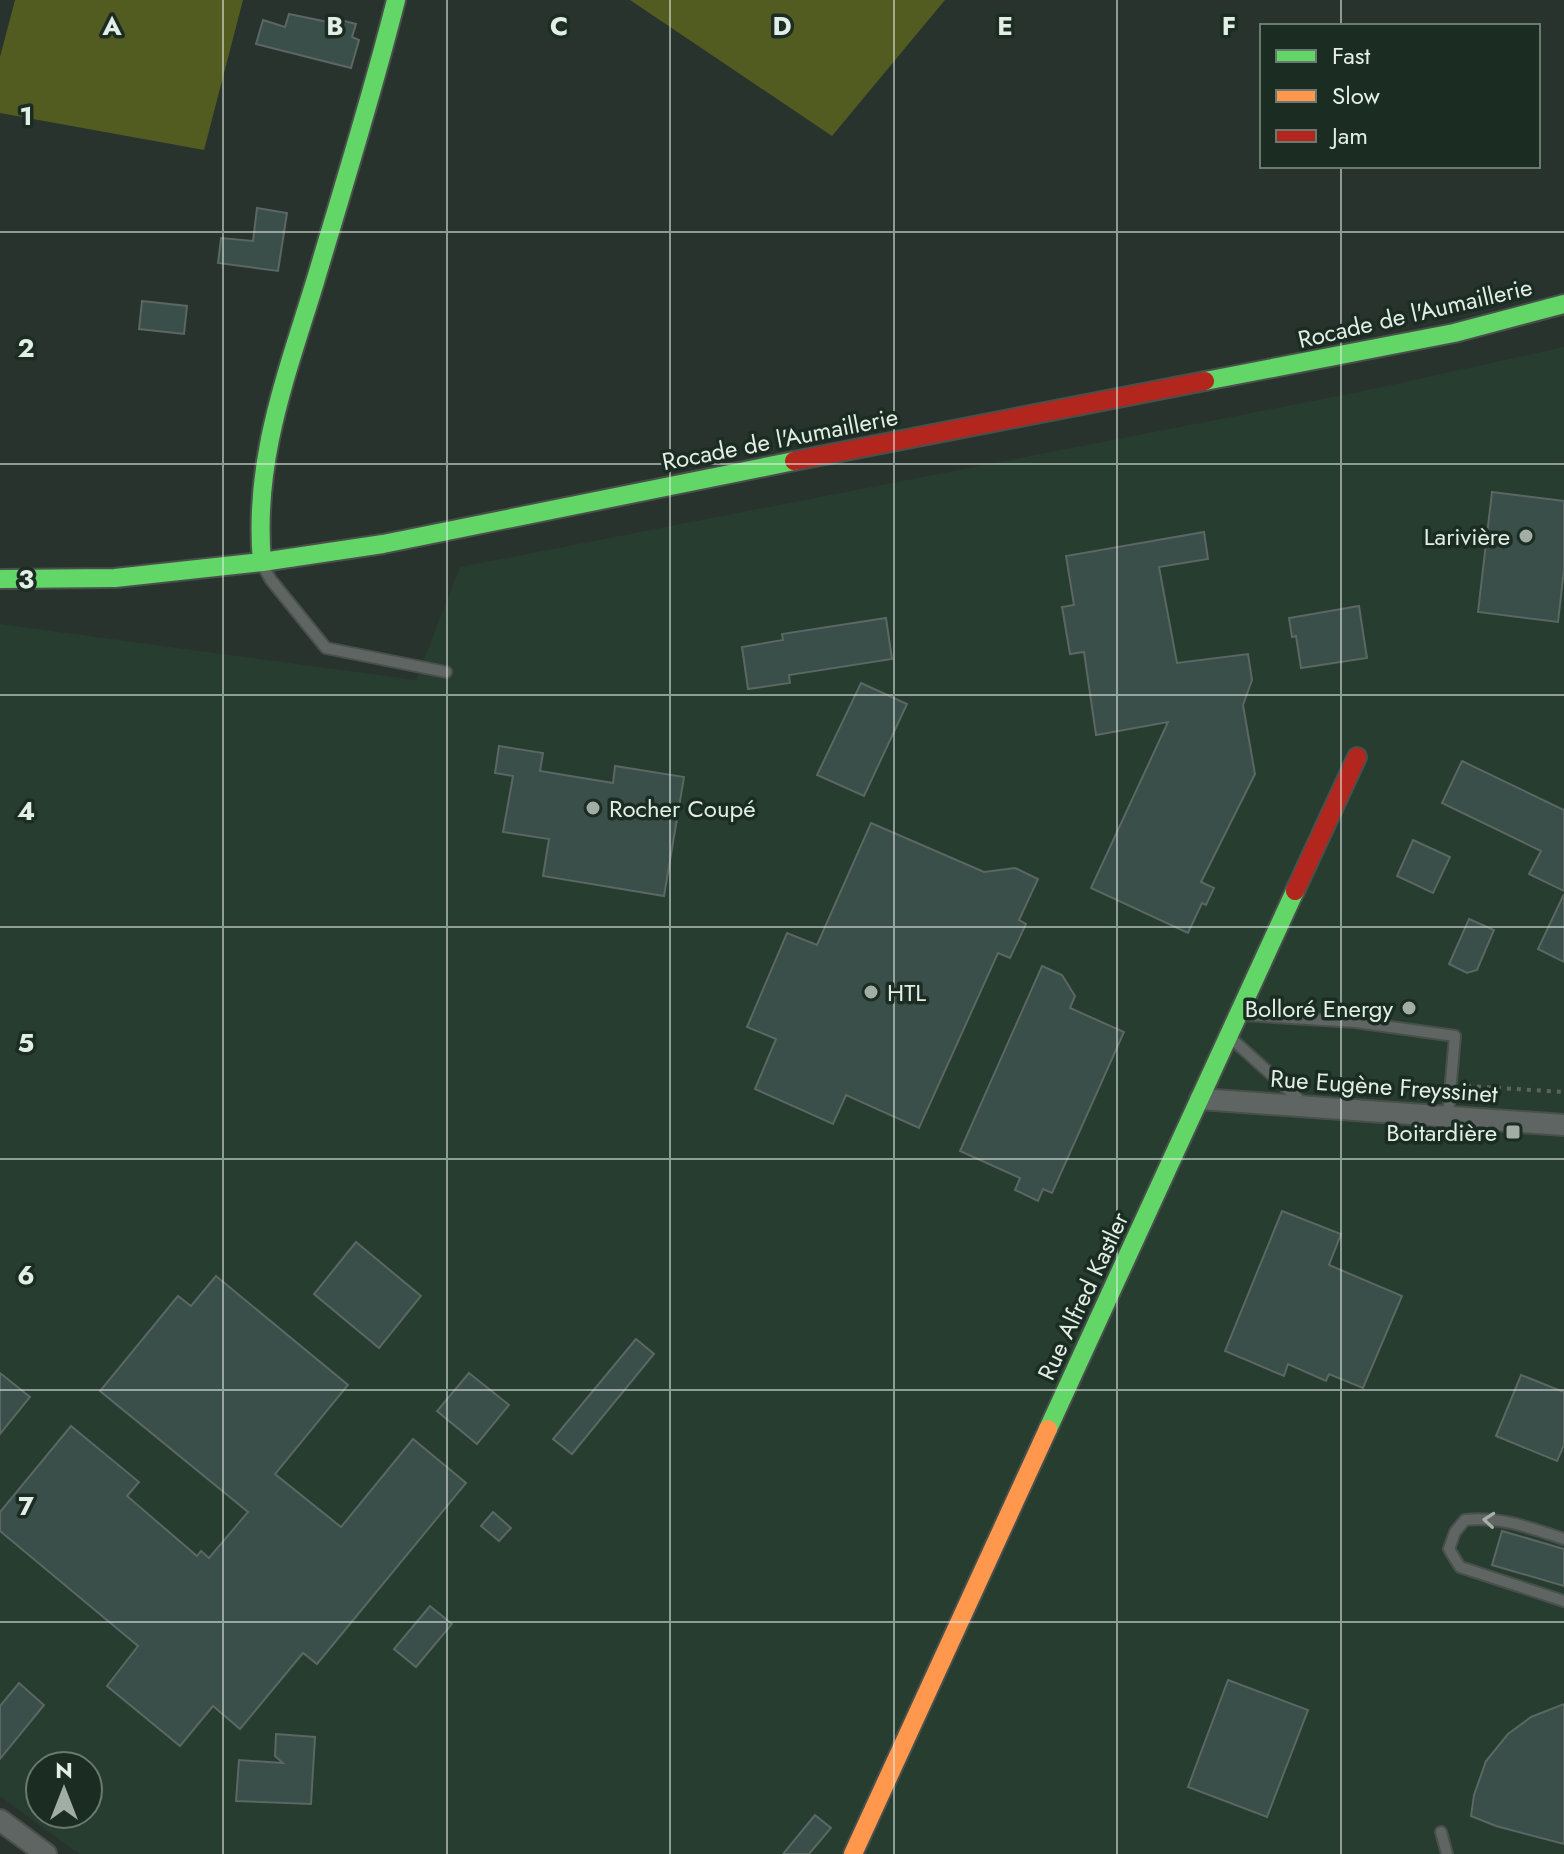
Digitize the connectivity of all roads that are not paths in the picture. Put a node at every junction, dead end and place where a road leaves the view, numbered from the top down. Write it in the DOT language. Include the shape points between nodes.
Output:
graph roads {
  1 [pos="396,0"];
  2 [pos="1564,304"];
  3 [pos="262,562"];
  4 [pos="0,579"];
  5 [pos="446,672"];
  6 [pos="1357,757"];
  7 [pos="1239,1014"];
  8 [pos="1230,1037"];
  9 [pos="1200,1099"];
  10 [pos="1306,1105"];
  11 [pos="1448,1116"];
  12 [pos="1564,1125"];
  13 [pos="1564,1539"];
  14 [pos="1564,1601"];
  15 [pos="0,1820"];
  16 [pos="1441,1832"];
  17 [pos="46,1854"];
  18 [pos="853,1854"];
  19 [pos="1447,1854"];
  1 -- 3 [label="street" via="271,431 260,491"];
  2 -- 3 [label="street, Rocade de l'Aumaillerie" via="1454,333 383,544"];
  3 -- 4 [label="street, Rocade de l'Aumaillerie" via="115,578"];
  3 -- 5 [label="lane" via="326,648"];
  6 -- 7 [label="street, Rue Alfred Kastler"];
  7 -- 8 [label="street, Rue Alfred Kastler"];
  7 -- 11 [label="lane" via="1455,1036"];
  8 -- 9 [label="street, Rue Alfred Kastler"];
  8 -- 10 [label="lane"];
  9 -- 10 [label="street, Rue Eugène Freyssinet"];
  9 -- 18 [label="street, Rue Alfred Kastler"];
  10 -- 11 [label="street, Rue Eugène Freyssinet"];
  11 -- 12 [label="street, Rue Eugène Freyssinet"];
  13 -- 14 [label="lane, one-way" via="1483,1518 1465,1520 1449,1549 1460,1567"];
  15 -- 17 [label="street"];
  16 -- 19 [label="lane"];
}
